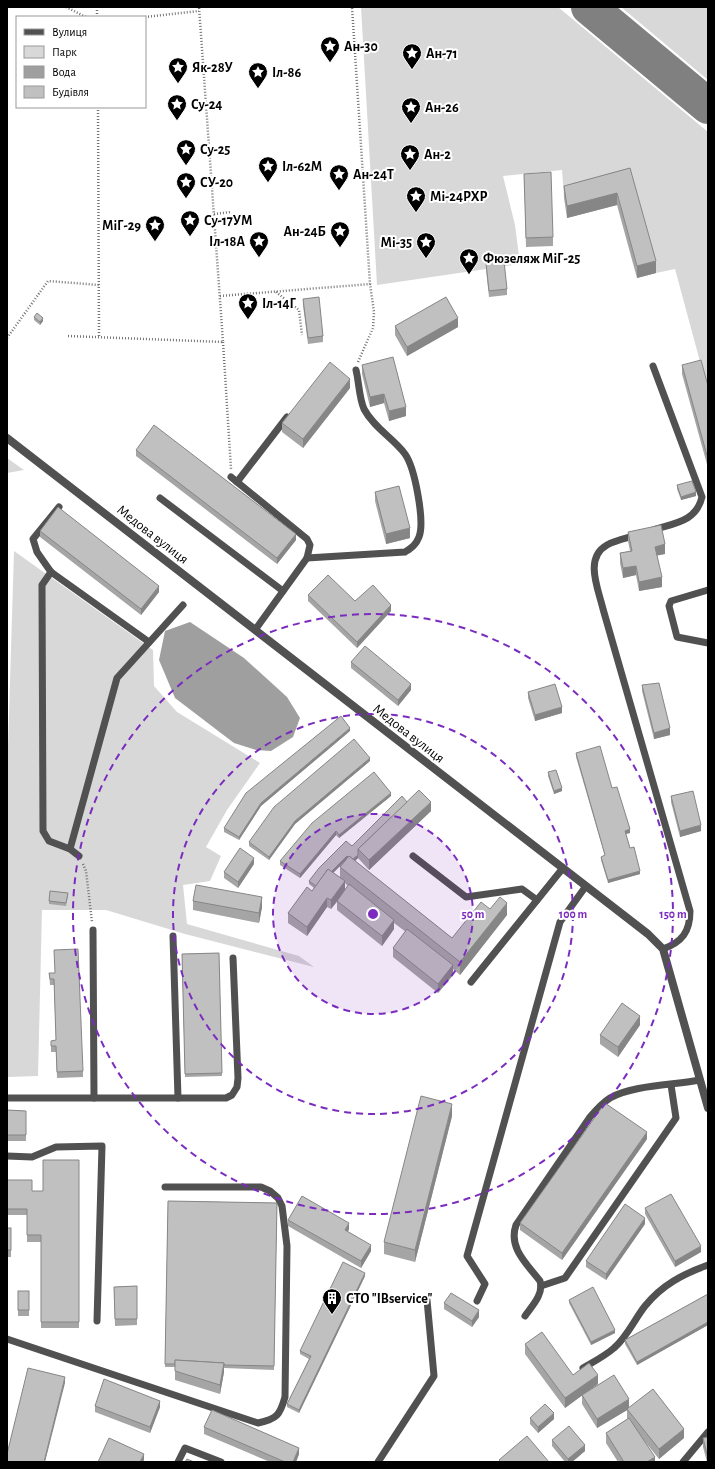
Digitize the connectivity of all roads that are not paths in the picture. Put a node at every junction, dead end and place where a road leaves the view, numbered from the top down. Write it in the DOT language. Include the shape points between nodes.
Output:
graph roads {
  1 [pos="653,366"];
  2 [pos="356,370"];
  3 [pos="293,410"];
  4 [pos="7,438"];
  5 [pos="160,498"];
  6 [pos="59,507"];
  7 [pos="308,558"];
  8 [pos="51,572"];
  9 [pos="708,590"];
  10 [pos="283,591"];
  11 [pos="183,605"];
  12 [pos="255,630"];
  13 [pos="149,642"];
  14 [pos="708,643"];
  15 [pos="70,849"];
  16 [pos="79,856"];
  17 [pos="412,856"];
  18 [pos="563,868"];
  19 [pos="586,886"];
  20 [pos="537,900"];
  21 [pos="93,930"];
  22 [pos="173,936"];
  23 [pos="663,949"];
  24 [pos="233,958"];
  25 [pos="471,982"];
  26 [pos="700,1080"];
  27 [pos="671,1085"];
  28 [pos="7,1098"];
  29 [pos="94,1098"];
  30 [pos="178,1098"];
  31 [pos="708,1108"];
  32 [pos="7,1156"];
  33 [pos="164,1187"];
  34 [pos="708,1265"];
  35 [pos="541,1286"];
  36 [pos="427,1300"];
  37 [pos="477,1301"];
  38 [pos="525,1316"];
  39 [pos="97,1321"];
  40 [pos="7,1339"];
  41 [pos="582,1369"];
  42 [pos="708,1432"];
  43 [pos="178,1462"];
  44 [pos="221,1462"];
  45 [pos="378,1462"];
  46 [pos="683,1462"];
  1 -- 23 [label="lane" via="702,497 700,505 690,518 608,544 594,559 594,569 605,616 690,911 688,929 683,938"];
  2 -- 7 [label="lane" via="364,408 372,422 406,456 412,470 422,525 419,537 414,547 405,552"];
  3 -- 7 [label="lane" via="234,479 307,539 310,551"];
  4 -- 12 [label="street, Медова вулиця"];
  5 -- 10 [label="lane"];
  6 -- 8 [label="lane" via="33,539 37,552"];
  7 -- 10 [label="lane"];
  8 -- 13 [label="lane"];
  8 -- 15 [label="lane" via="42,585 43,831 49,841"];
  9 -- 14 [label="lane" via="671,601 669,606 677,638"];
  10 -- 12 [label="lane"];
  11 -- 13 [label="lane"];
  12 -- 18 [label="street, Медова вулиця"];
  13 -- 15 [label="lane" via="117,678"];
  15 -- 16 [label="lane"];
  17 -- 20 [label="lane" via="466,897 522,889"];
  18 -- 19 [label="street, Медова вулиця"];
  18 -- 20 [label="lane"];
  19 -- 23 [label="street, Медова вулиця" via="648,934"];
  19 -- 37 [label="lane" via="560,922 467,1256 485,1284"];
  20 -- 25 [label="lane"];
  21 -- 29 [label="lane"];
  22 -- 30 [label="lane"];
  23 -- 26 [label="street, Медова вулиця"];
  24 -- 30 [label="lane" via="237,1087 232,1096 226,1098"];
  26 -- 27 [label="lane"];
  26 -- 31 [label="street, Медова вулиця"];
  27 -- 35 [label="lane" via="676,1118 565,1278"];
  27 -- 35 [label="lane" via="628,1091 600,1106 516,1225 512,1235 514,1245"];
  28 -- 29 [label="lane"];
  29 -- 30 [label="lane"];
  32 -- 39 [label="lane" via="32,1157 56,1147 102,1146"];
  33 -- 40 [label="lane" via="261,1187 278,1198 282,1206 288,1246 285,1397 281,1411 272,1420 258,1423"];
  34 -- 41 [label="lane" via="687,1273 663,1287 645,1306 620,1343"];
  35 -- 38 [label="lane" via="538,1296"];
  36 -- 45 [label="lane" via="434,1376"];
  42 -- 46 [label="lane"];
  43 -- 44 [label="lane" via="185,1448"];
}
